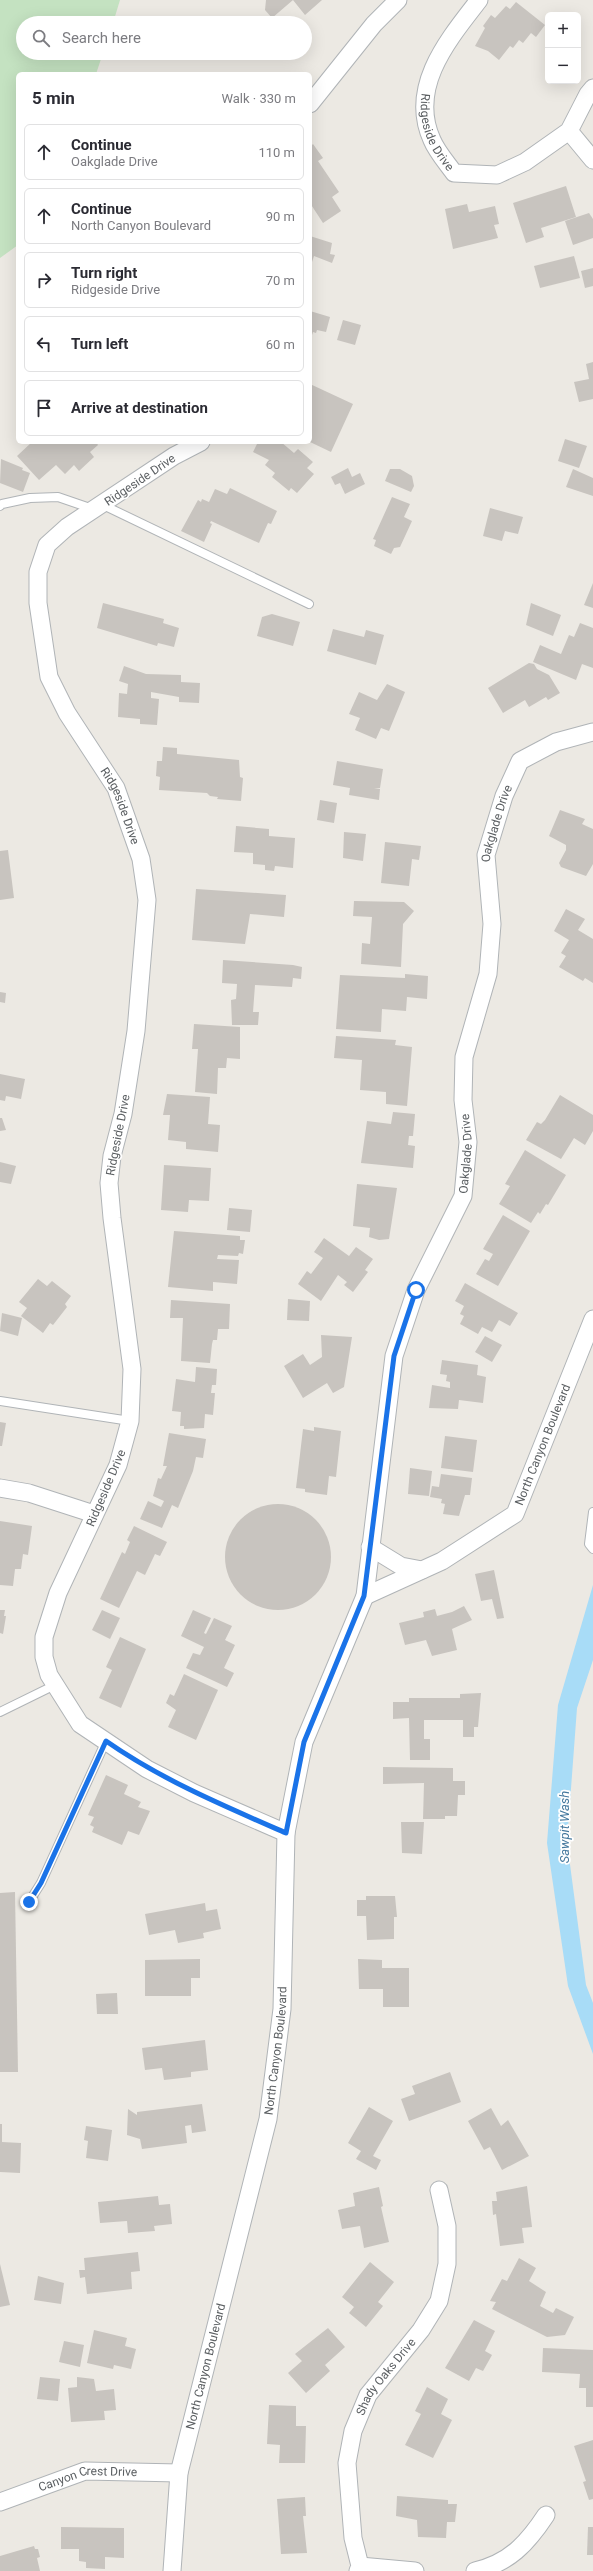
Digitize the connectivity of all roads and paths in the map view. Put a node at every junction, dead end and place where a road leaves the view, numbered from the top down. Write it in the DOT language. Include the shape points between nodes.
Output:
graph roads {
  1 [pos="398,0"];
  2 [pos="479,0"];
  3 [pos="593,88"];
  4 [pos="312,102"];
  5 [pos="569,131"];
  6 [pos="593,160"];
  7 [pos="197,444"];
  8 [pos="0,506"];
  9 [pos="100,507"];
  10 [pos="309,604"];
  11 [pos="593,732"];
  12 [pos="593,1319"];
  13 [pos="0,1401"];
  14 [pos="130,1421"];
  15 [pos="0,1488"];
  16 [pos="593,1512"];
  17 [pos="94,1514"];
  18 [pos="370,1547"];
  19 [pos="593,1549"];
  20 [pos="422,1570"];
  21 [pos="364,1596"];
  22 [pos="55,1685"];
  23 [pos="0,1712"];
  24 [pos="106,1741"];
  25 [pos="286,1833"];
  26 [pos="29,1902"];
  27 [pos="439,2190"];
  28 [pos="179,2473"];
  29 [pos="0,2502"];
  30 [pos="546,2515"];
  31 [pos="359,2569"];
  32 [pos="172,2571"];
  33 [pos="415,2571"];
  34 [pos="475,2571"];
  1 -- 4 [label="street" via="374,24"];
  2 -- 5 [label="street, Ridgeside Drive" via="452,35 429,73 423,106 432,140 454,173 497,175 525,162"];
  3 -- 5 [label="street, Ridgeside Drive"];
  5 -- 6 [label="street"];
  7 -- 9 [label="street, Ridgeside Drive" via="174,456"];
  8 -- 9 [label="lane" via="30,498 58,497"];
  9 -- 10 [label="lane"];
  9 -- 14 [label="street, Ridgeside Drive" via="67,527 47,545 38,572 38,603 49,677 67,713 116,788 141,859 148,900 136,1031 109,1183 132,1369"];
  11 -- 18 [label="street, Oakglade Drive" via="556,742 520,761 504,796 486,855 492,924 488,974 464,1057 463,1100 468,1142 463,1196 416,1290 394,1356"];
  12 -- 20 [label="street, North Canyon Boulevard" via="515,1514 442,1561"];
  13 -- 14 [label="lane"];
  14 -- 17 [label="street, Ridgeside Drive" via="118,1465"];
  15 -- 17 [label="street" via="29,1493"];
  16 -- 19 [label="lane" via="589,1544"];
  17 -- 22 [label="street, Ridgeside Drive" via="58,1593 44,1637 44,1657"];
  18 -- 20 [label="street" via="401,1566"];
  18 -- 21 [label="street, Oakglade Drive"];
  20 -- 21 [label="street, North Canyon Boulevard"];
  21 -- 25 [label="street, North Canyon Boulevard" via="304,1742"];
  22 -- 23 [label="lane"];
  22 -- 24 [label="street, Ridgeside Drive" via="80,1724"];
  24 -- 25 [label="street, Ridgeside Drive" via="148,1769 194,1793"];
  24 -- 26 [label="lane" via="41,1883"];
  25 -- 28 [label="street, North Canyon Boulevard" via="282,2009 268,2119"];
  27 -- 31 [label="street, Shady Oaks Drive" via="447,2226 447,2264 439,2301 421,2330 368,2395 353,2430 347,2463 353,2538"];
  28 -- 29 [label="street, Canyon Crest Drive" via="85,2471"];
  28 -- 32 [label="street, North Canyon Boulevard"];
  30 -- 34 [label="street" via="528,2542 494,2566"];
  31 -- 33 [label="street"];
}
